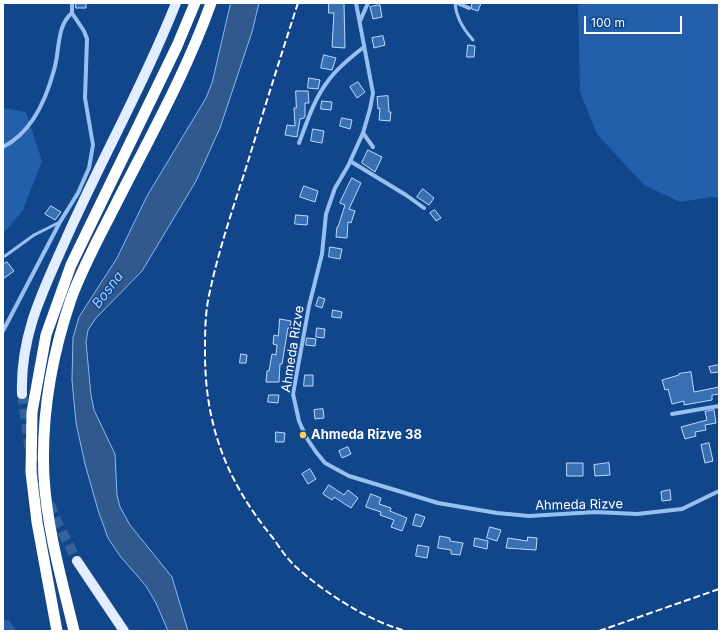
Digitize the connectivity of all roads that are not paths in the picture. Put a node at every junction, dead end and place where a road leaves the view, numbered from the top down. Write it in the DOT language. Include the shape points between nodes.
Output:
graph roads {
  1 [pos="72,3"];
  2 [pos="176,3"];
  3 [pos="195,3"];
  4 [pos="210,3"];
  5 [pos="356,3"];
  6 [pos="368,3"];
  7 [pos="456,3"];
  8 [pos="469,8"];
  9 [pos="72,13"];
  10 [pos="360,22"];
  11 [pos="473,40"];
  12 [pos="364,46"];
  13 [pos="363,133"];
  14 [pos="299,143"];
  15 [pos="373,147"];
  16 [pos="3,148"];
  17 [pos="350,161"];
  18 [pos="424,208"];
  19 [pos="72,213"];
  20 [pos="60,222"];
  21 [pos="4,256"];
  22 [pos="3,331"];
  23 [pos="22,394"];
  24 [pos="719,406"];
  25 [pos="672,414"];
  26 [pos="719,491"];
  27 [pos="77,561"];
  28 [pos="57,631"];
  29 [pos="74,631"];
  30 [pos="124,631"];
  1 -- 9 [label="street"];
  2 -- 19 [label="main road"];
  3 -- 28 [label="highway" via="177,46 71,265 46,335 32,412 31,472 37,522"];
  4 -- 29 [label="highway" via="197,42 174,93 92,250 72,298 60,337 46,425 44,477 54,545"];
  5 -- 10 [label="street, Ahmeda Rizve"];
  6 -- 10 [label="street"];
  7 -- 8 [label="street"];
  7 -- 11 [label="lane" via="462,27"];
  9 -- 16 [label="street" via="62,26 54,71 35,115 22,134"];
  9 -- 19 [label="street" via="87,39 85,98 93,145 89,168"];
  10 -- 12 [label="street, Ahmeda Rizve"];
  12 -- 13 [label="street, Ahmeda Rizve" via="373,94"];
  12 -- 14 [label="street" via="328,81 314,104"];
  13 -- 15 [label="street"];
  13 -- 17 [label="street, Ahmeda Rizve"];
  17 -- 18 [label="street"];
  17 -- 26 [label="street, Ahmeda Rizve" via="335,188 326,214 322,254 309,306 293,394 299,421 306,437 325,463 348,476 438,503 516,515 595,512 637,514 667,511 682,509"];
  19 -- 20 [label="street"];
  19 -- 23 [label="main road" via="30,324 21,378"];
  20 -- 21 [label="lane" via="34,235"];
  20 -- 22 [label="street"];
  24 -- 25 [label="street"];
  27 -- 30 [label="main road"];
}
